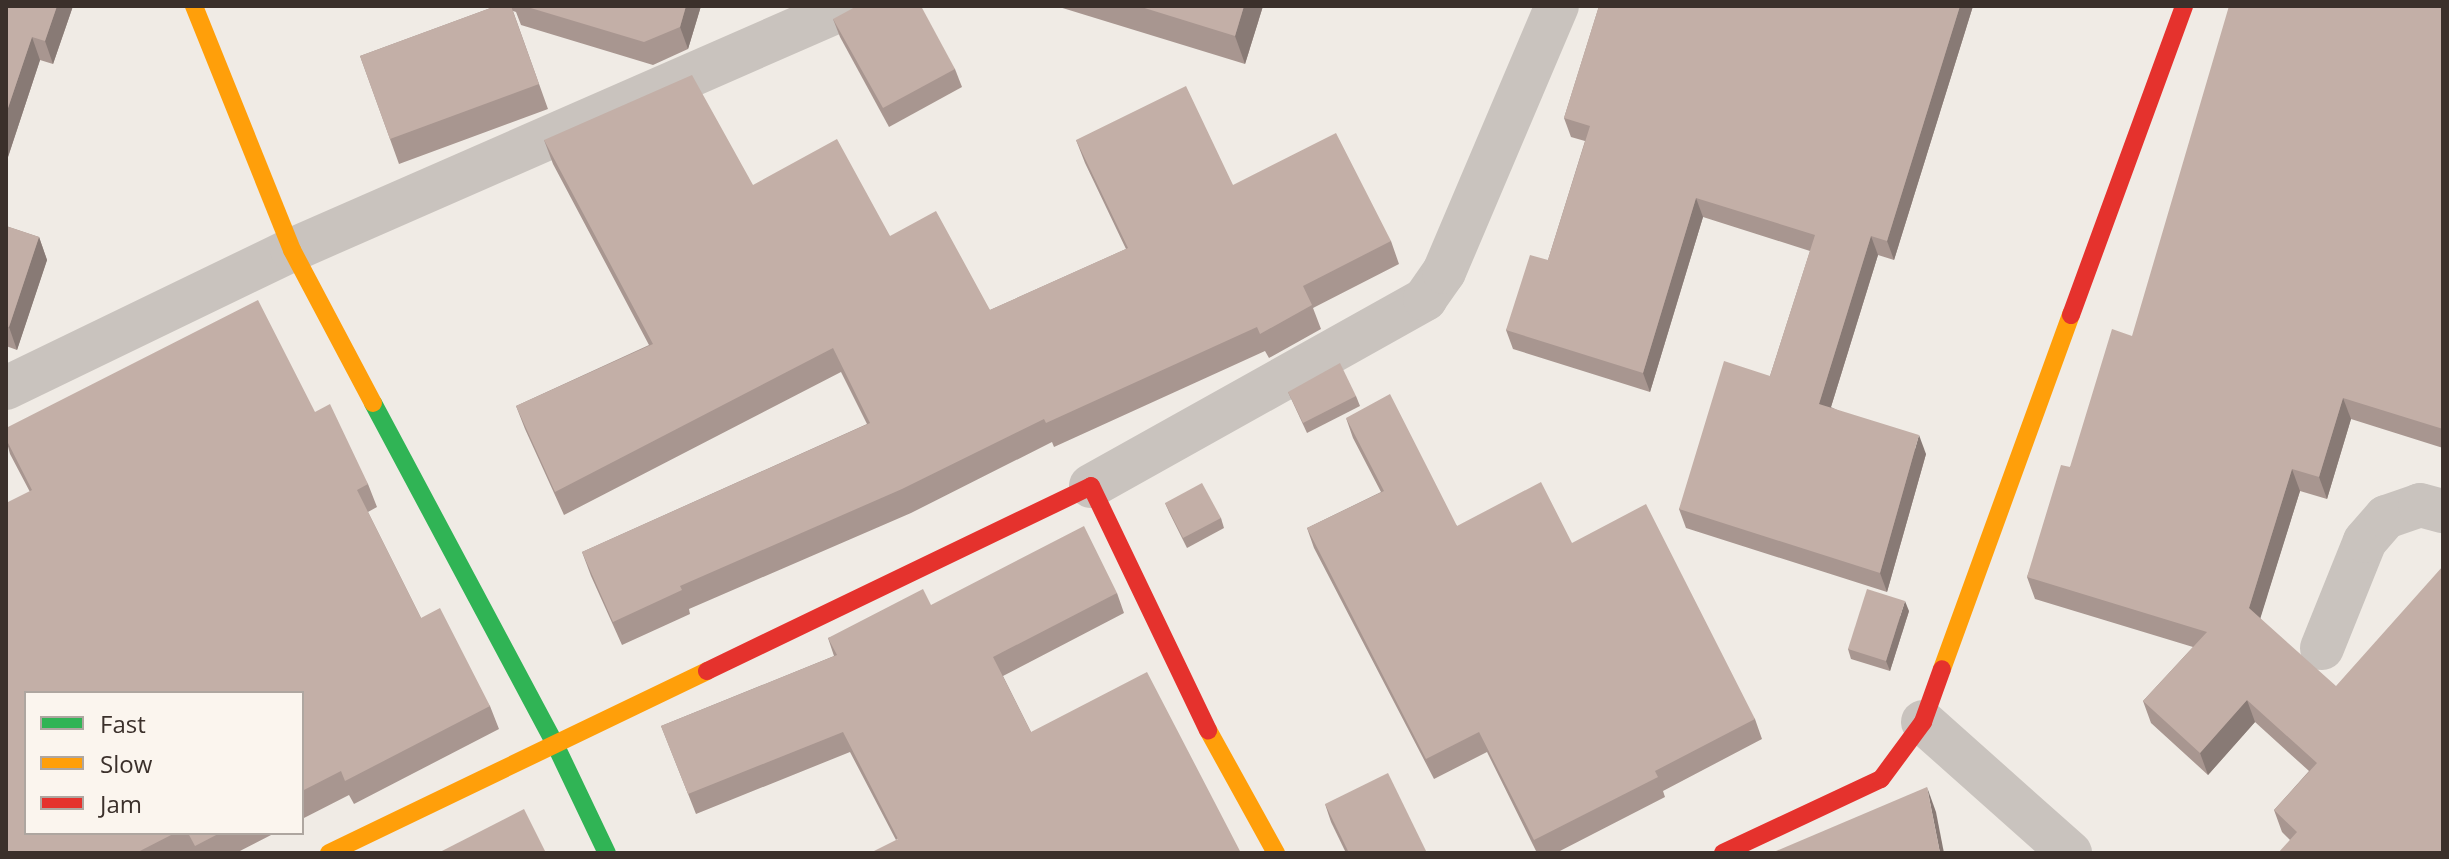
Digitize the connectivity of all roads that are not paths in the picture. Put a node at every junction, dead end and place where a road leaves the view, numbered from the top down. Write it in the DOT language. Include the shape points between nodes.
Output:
graph roads {
  1 [pos="194,6"];
  2 [pos="849,6"];
  3 [pos="1557,6"];
  4 [pos="2184,6"];
  5 [pos="292,250"];
  6 [pos="6,388"];
  7 [pos="1091,486"];
  8 [pos="2443,511"];
  9 [pos="2322,648"];
  10 [pos="1923,722"];
  11 [pos="554,742"];
  12 [pos="329,853"];
  13 [pos="607,853"];
  14 [pos="1276,853"];
  15 [pos="1723,853"];
  16 [pos="2070,853"];
  1 -- 5 [label="street"];
  2 -- 5 [label="street"];
  3 -- 7 [label="street" via="1444,272 1425,299"];
  4 -- 10 [label="street"];
  5 -- 6 [label="street"];
  5 -- 11 [label="street"];
  7 -- 11 [label="street"];
  7 -- 14 [label="street" via="1210,734"];
  8 -- 9 [label="street" via="2420,505 2386,517 2365,541"];
  10 -- 15 [label="street" via="1881,779"];
  10 -- 16 [label="street"];
  11 -- 12 [label="street"];
  11 -- 13 [label="street"];
}
